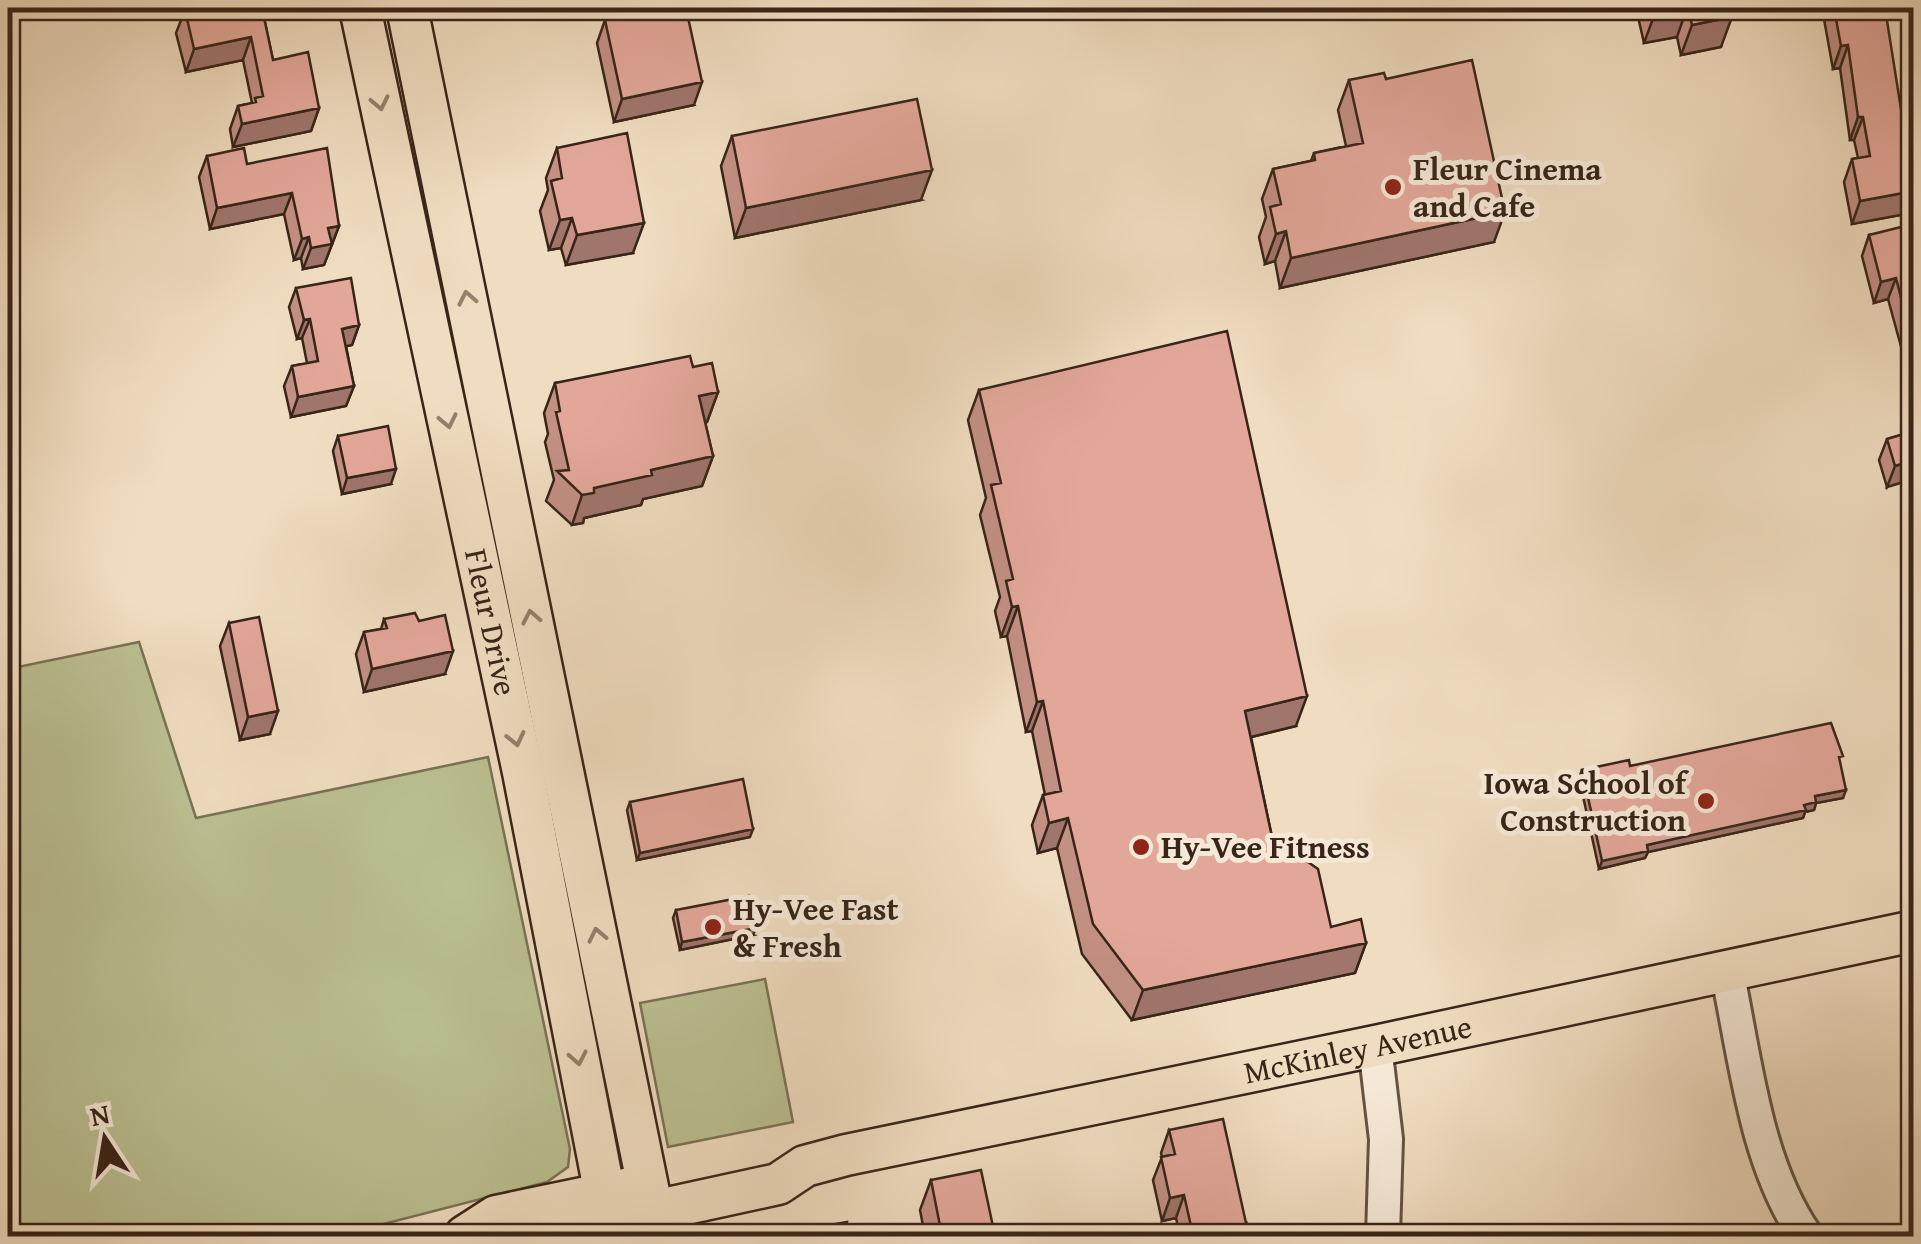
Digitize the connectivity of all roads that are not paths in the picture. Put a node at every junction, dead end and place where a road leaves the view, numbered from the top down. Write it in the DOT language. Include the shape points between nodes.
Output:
graph roads {
  1 [pos="360,8"];
  2 [pos="407,8"];
  3 [pos="1914,931"];
  4 [pos="1727,971"];
  5 [pos="1375,1046"];
  6 [pos="653,1211"];
  7 [pos="609,1217"];
  8 [pos="464,1236"];
  9 [pos="539,1236"];
  10 [pos="1383,1236"];
  11 [pos="1806,1236"];
  1 -- 7 [label="main road, Fleur Drive, one-way" via="523,772"];
  6 -- 2 [label="main road, Fleur Drive, one-way"];
  3 -- 4 [label="main road, McKinley Avenue"];
  4 -- 5 [label="main road, McKinley Avenue"];
  4 -- 11 [label="street" via="1764,1142 1778,1188"];
  5 -- 6 [label="main road, McKinley Avenue" via="846,1155 805,1166 778,1184"];
  5 -- 10 [label="street" via="1386,1139"];
  6 -- 7 [label="main road, McKinley Avenue"];
  7 -- 8 [label="main road, McKinley Avenue" via="496,1216"];
  7 -- 9 [label="main road, McKinley Avenue"];
}
